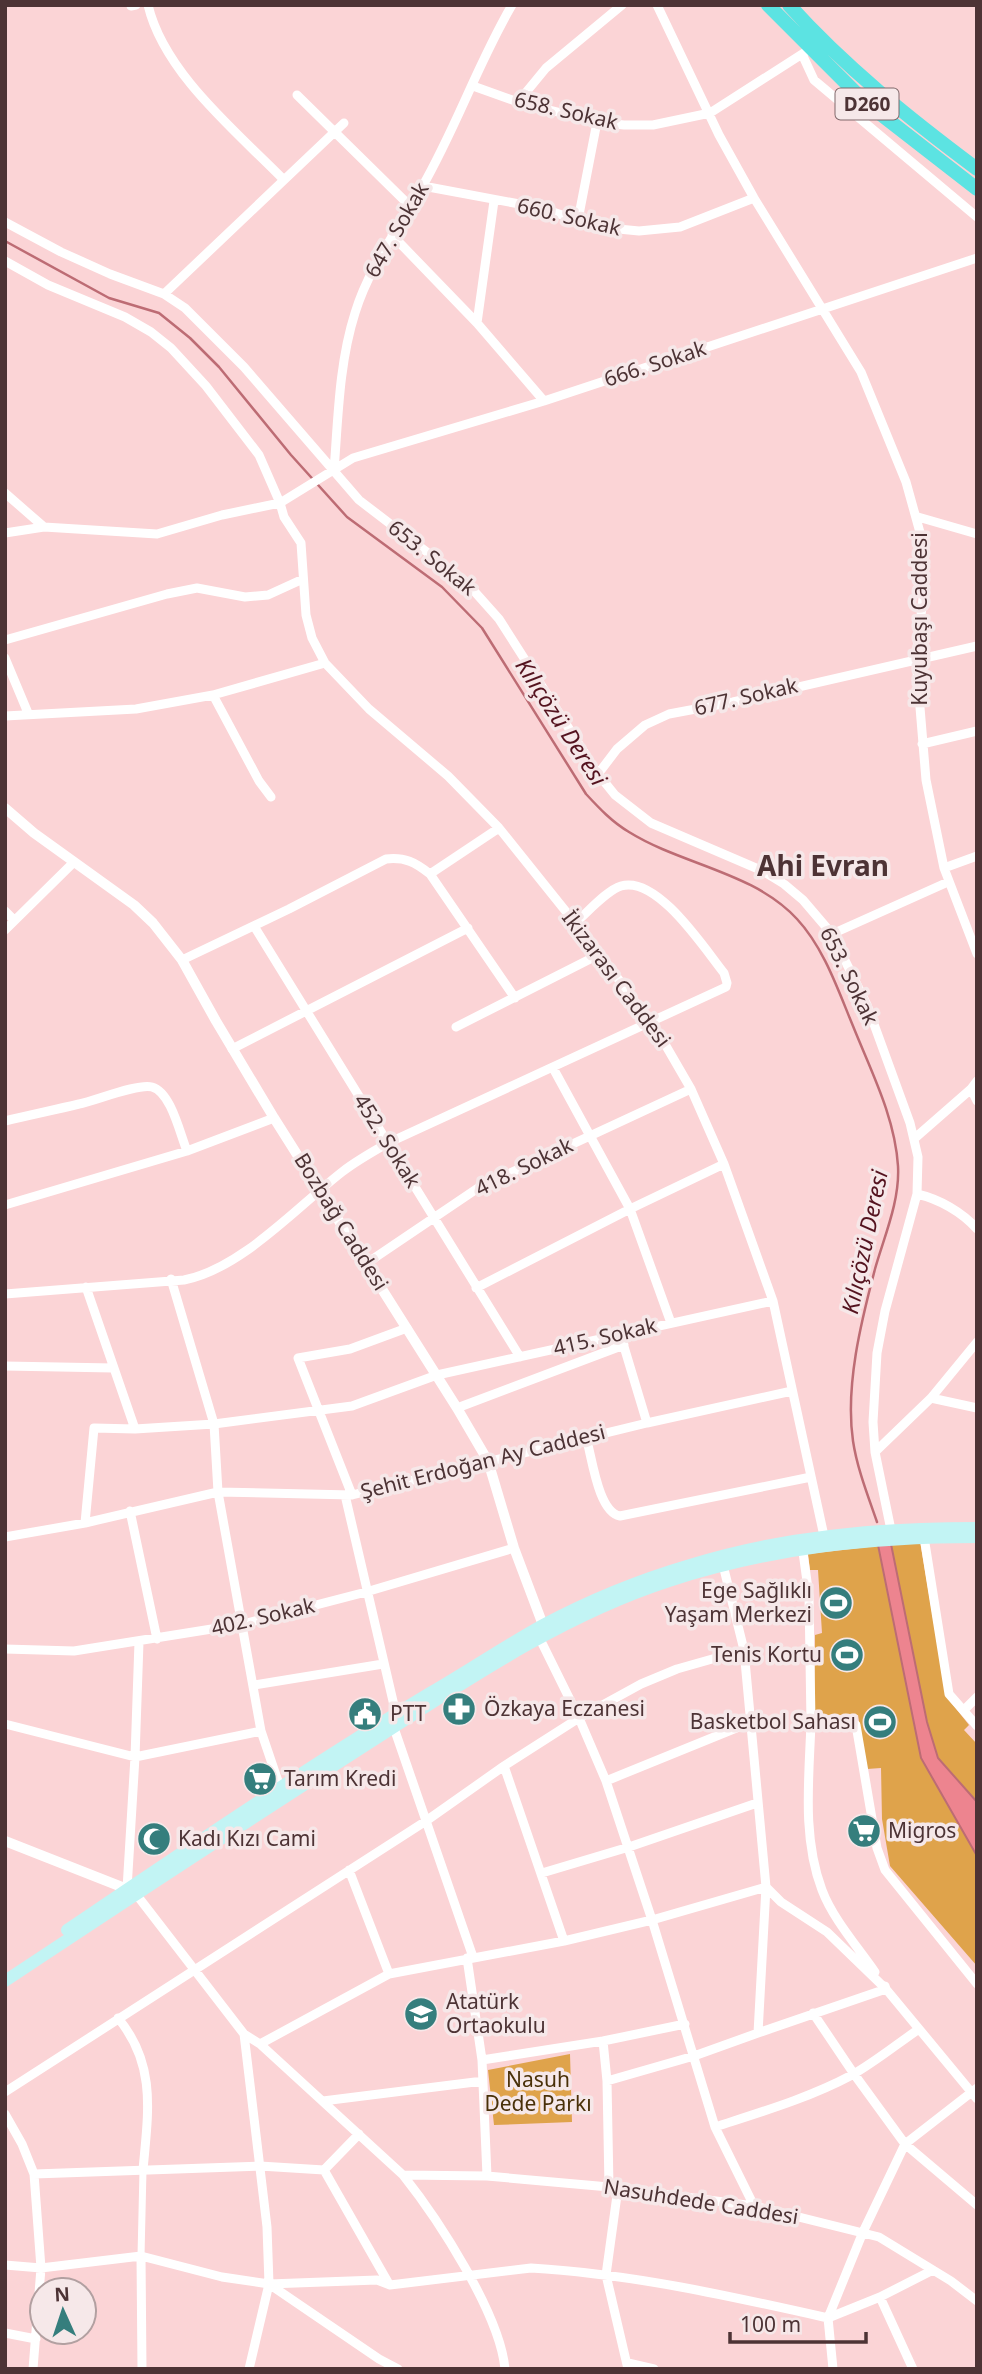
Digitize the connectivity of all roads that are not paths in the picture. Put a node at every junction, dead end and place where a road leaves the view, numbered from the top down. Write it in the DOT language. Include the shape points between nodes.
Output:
graph roads {
  1 [pos="148,5"];
  2 [pos="512,5"];
  3 [pos="622,5"];
  4 [pos="657,5"];
  5 [pos="768,5"];
  6 [pos="789,5"];
  7 [pos="806,52"];
  8 [pos="473,86"];
  9 [pos="297,96"];
  10 [pos="518,102"];
  11 [pos="710,113"];
  12 [pos="597,122"];
  13 [pos="344,123"];
  14 [pos="334,132"];
  15 [pos="977,169"];
  16 [pos="284,180"];
  17 [pos="423,186"];
  18 [pos="977,189"];
  19 [pos="754,198"];
  20 [pos="494,201"];
  21 [pos="410,206"];
  22 [pos="977,217"];
  23 [pos="578,220"];
  24 [pos="5,222"];
  25 [pos="392,235"];
  26 [pos="977,258"];
  27 [pos="5,261"];
  28 [pos="164,294"];
  29 [pos="823,309"];
  30 [pos="477,323"];
  31 [pos="544,401"];
  32 [pos="334,471"];
  33 [pos="5,493"];
  34 [pos="281,503"];
  35 [pos="918,517"];
  36 [pos="44,527"];
  37 [pos="5,533"];
  38 [pos="977,534"];
  39 [pos="303,579"];
  40 [pos="5,640"];
  41 [pos="977,646"];
  42 [pos="5,658"];
  43 [pos="916,659"];
  44 [pos="325,663"];
  45 [pos="213,695"];
  46 [pos="28,713"];
  47 [pos="5,716"];
  48 [pos="977,731"];
  49 [pos="922,744"];
  50 [pos="598,774"];
  51 [pos="271,797"];
  52 [pos="5,808"];
  53 [pos="499,828"];
  54 [pos="977,856"];
  55 [pos="74,862"];
  56 [pos="944,868"];
  57 [pos="430,874"];
  58 [pos="948,882"];
  59 [pos="5,911"];
  60 [pos="14,920"];
  61 [pos="575,923"];
  62 [pos="254,926"];
  63 [pos="468,928"];
  64 [pos="5,930"];
  65 [pos="832,934"];
  66 [pos="600,954"];
  67 [pos="977,954"];
  68 [pos="182,960"];
  69 [pos="515,998"];
  70 [pos="308,1010"];
  71 [pos="651,1023"];
  72 [pos="456,1027"];
  73 [pos="232,1049"];
  74 [pos="553,1068"];
  75 [pos="974,1085"];
  76 [pos="691,1089"];
  77 [pos="977,1101"];
  78 [pos="274,1118"];
  79 [pos="5,1121"];
  80 [pos="590,1135"];
  81 [pos="915,1138"];
  82 [pos="388,1143"];
  83 [pos="187,1151"];
  84 [pos="724,1164"];
  85 [pos="320,1190"];
  86 [pos="917,1194"];
  87 [pos="5,1205"];
  88 [pos="630,1209"];
  89 [pos="434,1217"];
  90 [pos="977,1229"];
  91 [pos="367,1263"];
  92 [pos="171,1279"];
  93 [pos="86,1287"];
  94 [pos="476,1287"];
  95 [pos="5,1294"];
  96 [pos="773,1301"];
  97 [pos="671,1323"];
  98 [pos="407,1328"];
  99 [pos="620,1334"];
  100 [pos="977,1342"];
  101 [pos="624,1345"];
  102 [pos="520,1357"];
  103 [pos="5,1366"];
  104 [pos="113,1368"];
  105 [pos="437,1375"];
  106 [pos="793,1391"];
  107 [pos="931,1398"];
  108 [pos="457,1408"];
  109 [pos="977,1408"];
  110 [pos="319,1411"];
  111 [pos="647,1423"];
  112 [pos="214,1424"];
  113 [pos="135,1429"];
  114 [pos="586,1437"];
  115 [pos="875,1452"];
  116 [pos="488,1461"];
  117 [pos="811,1477"];
  118 [pos="218,1492"];
  119 [pos="348,1495"];
  120 [pos="130,1511"];
  121 [pos="85,1524"];
  122 [pos="977,1528"];
  123 [pos="891,1530"];
  124 [pos="924,1533"];
  125 [pos="824,1536"];
  126 [pos="5,1537"];
  127 [pos="977,1537"];
  128 [pos="802,1544"];
  129 [pos="514,1548"];
  130 [pos="723,1565"];
  131 [pos="366,1592"];
  132 [pos="243,1625"];
  133 [pos="541,1631"];
  134 [pos="157,1639"];
  135 [pos="139,1642"];
  136 [pos="5,1649"];
  137 [pos="744,1650"];
  138 [pos="383,1664"];
  139 [pos="254,1685"];
  140 [pos="977,1697"];
  141 [pos="964,1710"];
  142 [pos="396,1714"];
  143 [pos="579,1718"];
  144 [pos="751,1722"];
  145 [pos="811,1723"];
  146 [pos="5,1724"];
  147 [pos="977,1726"];
  148 [pos="394,1728"];
  149 [pos="261,1731"];
  150 [pos="135,1757"];
  151 [pos="504,1766"];
  152 [pos="606,1781"];
  153 [pos="280,1787"];
  154 [pos="757,1803"];
  155 [pos="426,1821"];
  156 [pos="5,1841"];
  157 [pos="629,1847"];
  158 [pos="349,1870"];
  159 [pos="542,1872"];
  160 [pos="766,1887"];
  161 [pos="131,1892"];
  162 [pos="652,1920"];
  163 [pos="564,1941"];
  164 [pos="470,1957"];
  165 [pos="195,1968"];
  166 [pos="5,1972"];
  167 [pos="389,1973"];
  168 [pos="5,1981"];
  169 [pos="977,1984"];
  170 [pos="886,1989"];
  171 [pos="814,2013"];
  172 [pos="118,2018"];
  173 [pos="685,2024"];
  174 [pos="919,2029"];
  175 [pos="758,2033"];
  176 [pos="244,2034"];
  177 [pos="603,2041"];
  178 [pos="260,2044"];
  179 [pos="694,2056"];
  180 [pos="482,2060"];
  181 [pos="854,2074"];
  182 [pos="483,2081"];
  183 [pos="607,2081"];
  184 [pos="5,2092"];
  185 [pos="975,2093"];
  186 [pos="323,2102"];
  187 [pos="5,2114"];
  188 [pos="715,2127"];
  189 [pos="359,2134"];
  190 [pos="905,2144"];
  191 [pos="260,2166"];
  192 [pos="143,2170"];
  193 [pos="324,2170"];
  194 [pos="34,2174"];
  195 [pos="404,2175"];
  196 [pos="487,2176"];
  197 [pos="613,2188"];
  198 [pos="977,2204"];
  199 [pos="754,2206"];
  200 [pos="863,2232"];
  201 [pos="141,2256"];
  202 [pos="5,2265"];
  203 [pos="41,2267"];
  204 [pos="933,2270"];
  205 [pos="468,2274"];
  206 [pos="606,2275"];
  207 [pos="40,2276"];
  208 [pos="269,2284"];
  209 [pos="390,2285"];
  210 [pos="880,2297"];
  211 [pos="977,2301"];
  212 [pos="828,2318"];
  213 [pos="5,2333"];
  214 [pos="28,2337"];
  215 [pos="35,2346"];
  216 [pos="628,2366"];
  217 [pos="33,2369"];
  218 [pos="142,2369"];
  219 [pos="249,2369"];
  220 [pos="398,2369"];
  221 [pos="505,2369"];
  222 [pos="654,2369"];
  223 [pos="833,2369"];
  224 [pos="913,2369"];
  1 -- 16 [label="street" via="171,59"];
  2 -- 8 [label="street, 647. Sokak"];
  3 -- 10 [label="street" via="546,68"];
  4 -- 11 [label="street, Kuyubaşı Caddesi"];
  5 -- 7 [label="highway, D260"];
  6 -- 15 [label="highway, D260" via="892,104"];
  7 -- 11 [label="street, 658. Sokak"];
  7 -- 18 [label="highway, D260"];
  7 -- 22 [label="street" via="814,80"];
  8 -- 10 [label="street, 658. Sokak"];
  8 -- 17 [label="street, 647. Sokak"];
  9 -- 14 [label="street"];
  10 -- 12 [label="street, 658. Sokak"];
  11 -- 12 [label="street, 658. Sokak" via="653,125"];
  11 -- 19 [label="street, Kuyubaşı Caddesi"];
  12 -- 23 [label="street"];
  13 -- 14 [label="street"];
  14 -- 16 [label="street"];
  14 -- 21 [label="street"];
  16 -- 28 [label="street"];
  17 -- 20 [label="street, 660. Sokak"];
  17 -- 21 [label="street, 647. Sokak"];
  19 -- 23 [label="street, 660. Sokak" via="680,227 619,231"];
  19 -- 29 [label="street, Kuyubaşı Caddesi"];
  20 -- 23 [label="street, 660. Sokak" via="541,208"];
  20 -- 30 [label="street"];
  21 -- 25 [label="street, 647. Sokak"];
  24 -- 28 [label="street, 653. Sokak" via="61,252"];
  25 -- 30 [label="street"];
  25 -- 32 [label="street, 647. Sokak" via="354,315"];
  26 -- 29 [label="street, 666. Sokak"];
  27 -- 34 [label="street, İkizarası Caddesi" via="48,285 125,317 171,348 259,455"];
  28 -- 32 [label="street, 653. Sokak" via="201,323"];
  29 -- 31 [label="street, 666. Sokak"];
  29 -- 35 [label="street, Kuyubaşı Caddesi" via="861,372"];
  30 -- 31 [label="street"];
  31 -- 32 [label="street, 666. Sokak" via="353,458"];
  32 -- 34 [label="street, 666. Sokak"];
  32 -- 50 [label="street, 653. Sokak" via="359,500 484,600"];
  33 -- 36 [label="street"];
  34 -- 36 [label="street, 666. Sokak" via="157,534"];
  34 -- 39 [label="street, İkizarası Caddesi" via="288,526 301,542"];
  35 -- 38 [label="street"];
  35 -- 43 [label="street, Kuyubaşı Caddesi" via="923,598"];
  36 -- 37 [label="street, 666. Sokak"];
  39 -- 40 [label="street" via="268,595 245,597 197,588 167,594"];
  39 -- 44 [label="street, İkizarası Caddesi" via="308,626"];
  41 -- 43 [label="street, 677. Sokak"];
  42 -- 46 [label="street"];
  43 -- 49 [label="street, Kuyubaşı Caddesi"];
  43 -- 50 [label="street, 677. Sokak" via="669,714 645,725 617,749"];
  44 -- 45 [label="street"];
  44 -- 53 [label="street, İkizarası Caddesi"];
  45 -- 46 [label="street" via="136,709"];
  45 -- 51 [label="street"];
  46 -- 47 [label="street"];
  48 -- 49 [label="street"];
  49 -- 56 [label="street, Kuyubaşı Caddesi"];
  50 -- 65 [label="street, 653. Sokak" via="615,795 651,823 784,884"];
  52 -- 55 [label="street, Bozbağ Caddesi"];
  53 -- 57 [label="street"];
  53 -- 61 [label="street, İkizarası Caddesi"];
  54 -- 56 [label="street"];
  55 -- 60 [label="street"];
  55 -- 68 [label="street, Bozbağ Caddesi" via="143,913"];
  56 -- 58 [label="street, Kuyubaşı Caddesi"];
  57 -- 62 [label="street" via="410,860 386,859"];
  57 -- 63 [label="street"];
  58 -- 65 [label="street"];
  58 -- 67 [label="street, Kuyubaşı Caddesi"];
  59 -- 60 [label="street"];
  60 -- 64 [label="street"];
  61 -- 66 [label="street, İkizarası Caddesi"];
  61 -- 71 [label="street" via="616,888 632,884 667,904 723,973 726,987"];
  62 -- 68 [label="street"];
  62 -- 70 [label="street, 452. Sokak"];
  63 -- 69 [label="street"];
  63 -- 70 [label="street"];
  65 -- 81 [label="street, 653. Sokak" via="867,1005"];
  66 -- 69 [label="street"];
  66 -- 71 [label="street, İkizarası Caddesi"];
  68 -- 73 [label="street, Bozbağ Caddesi"];
  69 -- 72 [label="street"];
  70 -- 73 [label="street"];
  70 -- 82 [label="street, 452. Sokak"];
  71 -- 74 [label="street"];
  71 -- 76 [label="street, İkizarası Caddesi"];
  73 -- 78 [label="street, Bozbağ Caddesi"];
  74 -- 80 [label="street"];
  74 -- 82 [label="street"];
  75 -- 77 [label="street"];
  75 -- 81 [label="street"];
  76 -- 80 [label="street, 418. Sokak"];
  76 -- 84 [label="street, İkizarası Caddesi"];
  78 -- 83 [label="street"];
  78 -- 85 [label="street, Bozbağ Caddesi"];
  79 -- 83 [label="street" via="152,1087 171,1106"];
  80 -- 88 [label="street"];
  80 -- 89 [label="street, 418. Sokak" via="478,1188"];
  81 -- 86 [label="street, 653. Sokak"];
  82 -- 85 [label="street"];
  82 -- 89 [label="street, 452. Sokak"];
  83 -- 87 [label="street"];
  84 -- 88 [label="street"];
  84 -- 96 [label="street, İkizarası Caddesi"];
  85 -- 91 [label="street, Bozbağ Caddesi"];
  85 -- 92 [label="street" via="232,1260 197,1277"];
  86 -- 90 [label="street" via="948,1206"];
  86 -- 115 [label="street, 653. Sokak" via="877,1353"];
  88 -- 94 [label="street"];
  88 -- 97 [label="street"];
  89 -- 91 [label="street, 418. Sokak"];
  89 -- 94 [label="street, 452. Sokak"];
  91 -- 98 [label="street, Bozbağ Caddesi"];
  92 -- 93 [label="street"];
  92 -- 112 [label="street"];
  93 -- 95 [label="street"];
  93 -- 104 [label="street"];
  94 -- 102 [label="street, 452. Sokak"];
  96 -- 97 [label="street, 415. Sokak"];
  96 -- 106 [label="street, İkizarası Caddesi"];
  97 -- 99 [label="street, 415. Sokak"];
  98 -- 105 [label="street, Bozbağ Caddesi"];
  98 -- 110 [label="street" via="350,1349 298,1358"];
  99 -- 101 [label="street"];
  99 -- 102 [label="street, 415. Sokak"];
  100 -- 107 [label="street"];
  101 -- 108 [label="street"];
  101 -- 111 [label="street"];
  102 -- 105 [label="street, 415. Sokak"];
  103 -- 104 [label="street"];
  104 -- 113 [label="street"];
  105 -- 108 [label="street, Bozbağ Caddesi"];
  105 -- 110 [label="street, 415. Sokak" via="352,1406"];
  106 -- 111 [label="street, Şehit Erdoğan Ay Caddesi"];
  106 -- 117 [label="street, İkizarası Caddesi"];
  107 -- 109 [label="street"];
  107 -- 115 [label="street"];
  108 -- 116 [label="street, Bozbağ Caddesi"];
  110 -- 112 [label="street, 415. Sokak"];
  110 -- 119 [label="street"];
  111 -- 114 [label="street, Şehit Erdoğan Ay Caddesi"];
  112 -- 113 [label="street, 415. Sokak"];
  112 -- 118 [label="street"];
  113 -- 121 [label="street, 415. Sokak" via="94,1428"];
  114 -- 116 [label="street, Şehit Erdoğan Ay Caddesi"];
  114 -- 117 [label="street" via="604,1505 613,1515"];
  115 -- 123 [label="street, 653. Sokak"];
  116 -- 119 [label="street, Şehit Erdoğan Ay Caddesi"];
  116 -- 129 [label="street, Bozbağ Caddesi"];
  117 -- 125 [label="street, İkizarası Caddesi"];
  118 -- 119 [label="street, Şehit Erdoğan Ay Caddesi"];
  118 -- 120 [label="street, Şehit Erdoğan Ay Caddesi"];
  118 -- 132 [label="street"];
  119 -- 131 [label="street"];
  120 -- 121 [label="street, Şehit Erdoğan Ay Caddesi"];
  120 -- 134 [label="street"];
  121 -- 126 [label="street, Şehit Erdoğan Ay Caddesi"];
  122 -- 124 [label="main road"];
  123 -- 124 [label="main road"];
  123 -- 125 [label="main road"];
  124 -- 127 [label="main road"];
  124 -- 128 [label="main road"];
  124 -- 141 [label="street" via="949,1694"];
  125 -- 128 [label="main road"];
  128 -- 130 [label="main road"];
  128 -- 133 [label="main road" via="742,1550 658,1575 595,1600"];
  128 -- 145 [label="street" via="809,1596"];
  129 -- 131 [label="street, 402. Sokak"];
  129 -- 133 [label="street, Bozbağ Caddesi"];
  130 -- 133 [label="main road" via="668,1581"];
  130 -- 137 [label="street"];
  131 -- 132 [label="street, 402. Sokak"];
  131 -- 138 [label="street"];
  132 -- 134 [label="street, 402. Sokak"];
  132 -- 139 [label="street"];
  133 -- 142 [label="main road"];
  133 -- 143 [label="street"];
  133 -- 148 [label="main road"];
  134 -- 135 [label="street, 402. Sokak"];
  135 -- 136 [label="street, 402. Sokak" via="74,1651"];
  135 -- 150 [label="street"];
  137 -- 143 [label="street" via="677,1669"];
  137 -- 144 [label="street"];
  138 -- 139 [label="street"];
  138 -- 142 [label="street"];
  139 -- 149 [label="street"];
  140 -- 141 [label="street"];
  141 -- 147 [label="street"];
  142 -- 153 [label="main road"];
  143 -- 151 [label="street"];
  143 -- 152 [label="street"];
  144 -- 152 [label="street"];
  144 -- 154 [label="street"];
  145 -- 169 [label="street" via="849,1721 856,1725 877,1849 885,1870"];
  145 -- 170 [label="street" via="807,1811 822,1891"];
  146 -- 150 [label="street"];
  148 -- 155 [label="street"];
  148 -- 161 [label="main road"];
  149 -- 150 [label="street"];
  149 -- 153 [label="street"];
  150 -- 161 [label="street"];
  151 -- 155 [label="street"];
  151 -- 159 [label="street"];
  152 -- 157 [label="street"];
  153 -- 161 [label="main road"];
  154 -- 157 [label="street"];
  154 -- 160 [label="street"];
  155 -- 158 [label="street"];
  155 -- 164 [label="street"];
  156 -- 161 [label="street"];
  157 -- 159 [label="street"];
  157 -- 162 [label="street"];
  158 -- 165 [label="street"];
  158 -- 167 [label="street"];
  159 -- 163 [label="street"];
  160 -- 162 [label="street"];
  160 -- 170 [label="street" via="827,1932"];
  160 -- 175 [label="street"];
  161 -- 165 [label="street"];
  161 -- 166 [label="main road"];
  161 -- 168 [label="main road"];
  162 -- 163 [label="street"];
  162 -- 173 [label="street"];
  163 -- 164 [label="street"];
  164 -- 167 [label="street"];
  164 -- 180 [label="street"];
  165 -- 172 [label="street"];
  165 -- 176 [label="street"];
  167 -- 178 [label="street"];
  170 -- 171 [label="street"];
  170 -- 174 [label="street"];
  171 -- 175 [label="street"];
  171 -- 181 [label="street"];
  172 -- 184 [label="street"];
  172 -- 192 [label="street" via="132,2034 146,2076 149,2103"];
  173 -- 177 [label="street"];
  173 -- 179 [label="street"];
  174 -- 181 [label="street"];
  174 -- 185 [label="street"];
  175 -- 179 [label="street"];
  176 -- 178 [label="street"];
  176 -- 191 [label="street"];
  177 -- 180 [label="street"];
  177 -- 183 [label="street"];
  178 -- 186 [label="street"];
  179 -- 183 [label="street"];
  179 -- 188 [label="street"];
  180 -- 182 [label="street"];
  181 -- 188 [label="street"];
  181 -- 190 [label="street"];
  182 -- 186 [label="street"];
  182 -- 196 [label="street"];
  183 -- 197 [label="street"];
  185 -- 190 [label="street"];
  186 -- 189 [label="street"];
  187 -- 194 [label="street"];
  188 -- 199 [label="street"];
  189 -- 193 [label="street"];
  189 -- 195 [label="street"];
  190 -- 198 [label="street"];
  190 -- 200 [label="street"];
  191 -- 192 [label="street"];
  191 -- 193 [label="street"];
  191 -- 208 [label="street"];
  192 -- 194 [label="street"];
  192 -- 201 [label="street"];
  193 -- 209 [label="street"];
  194 -- 203 [label="street"];
  195 -- 196 [label="street, Nasuhdede Caddesi"];
  195 -- 205 [label="street"];
  196 -- 197 [label="street, Nasuhdede Caddesi"];
  197 -- 199 [label="street, Nasuhdede Caddesi"];
  197 -- 206 [label="street"];
  199 -- 200 [label="street, Nasuhdede Caddesi"];
  200 -- 204 [label="street, Nasuhdede Caddesi" via="894,2244"];
  200 -- 212 [label="street"];
  201 -- 203 [label="street"];
  201 -- 208 [label="street"];
  201 -- 218 [label="street"];
  202 -- 203 [label="street"];
  203 -- 207 [label="street"];
  204 -- 210 [label="street"];
  204 -- 211 [label="street, Nasuhdede Caddesi"];
  205 -- 206 [label="street" via="531,2268"];
  205 -- 209 [label="street"];
  205 -- 221 [label="street" via="500,2341"];
  206 -- 212 [label="street"];
  206 -- 216 [label="street"];
  208 -- 209 [label="street" via="377,2280"];
  208 -- 219 [label="street"];
  208 -- 220 [label="street"];
  210 -- 212 [label="street"];
  210 -- 224 [label="street"];
  212 -- 223 [label="street"];
  213 -- 214 [label="street"];
  215 -- 217 [label="street"];
  216 -- 222 [label="street"];
}
